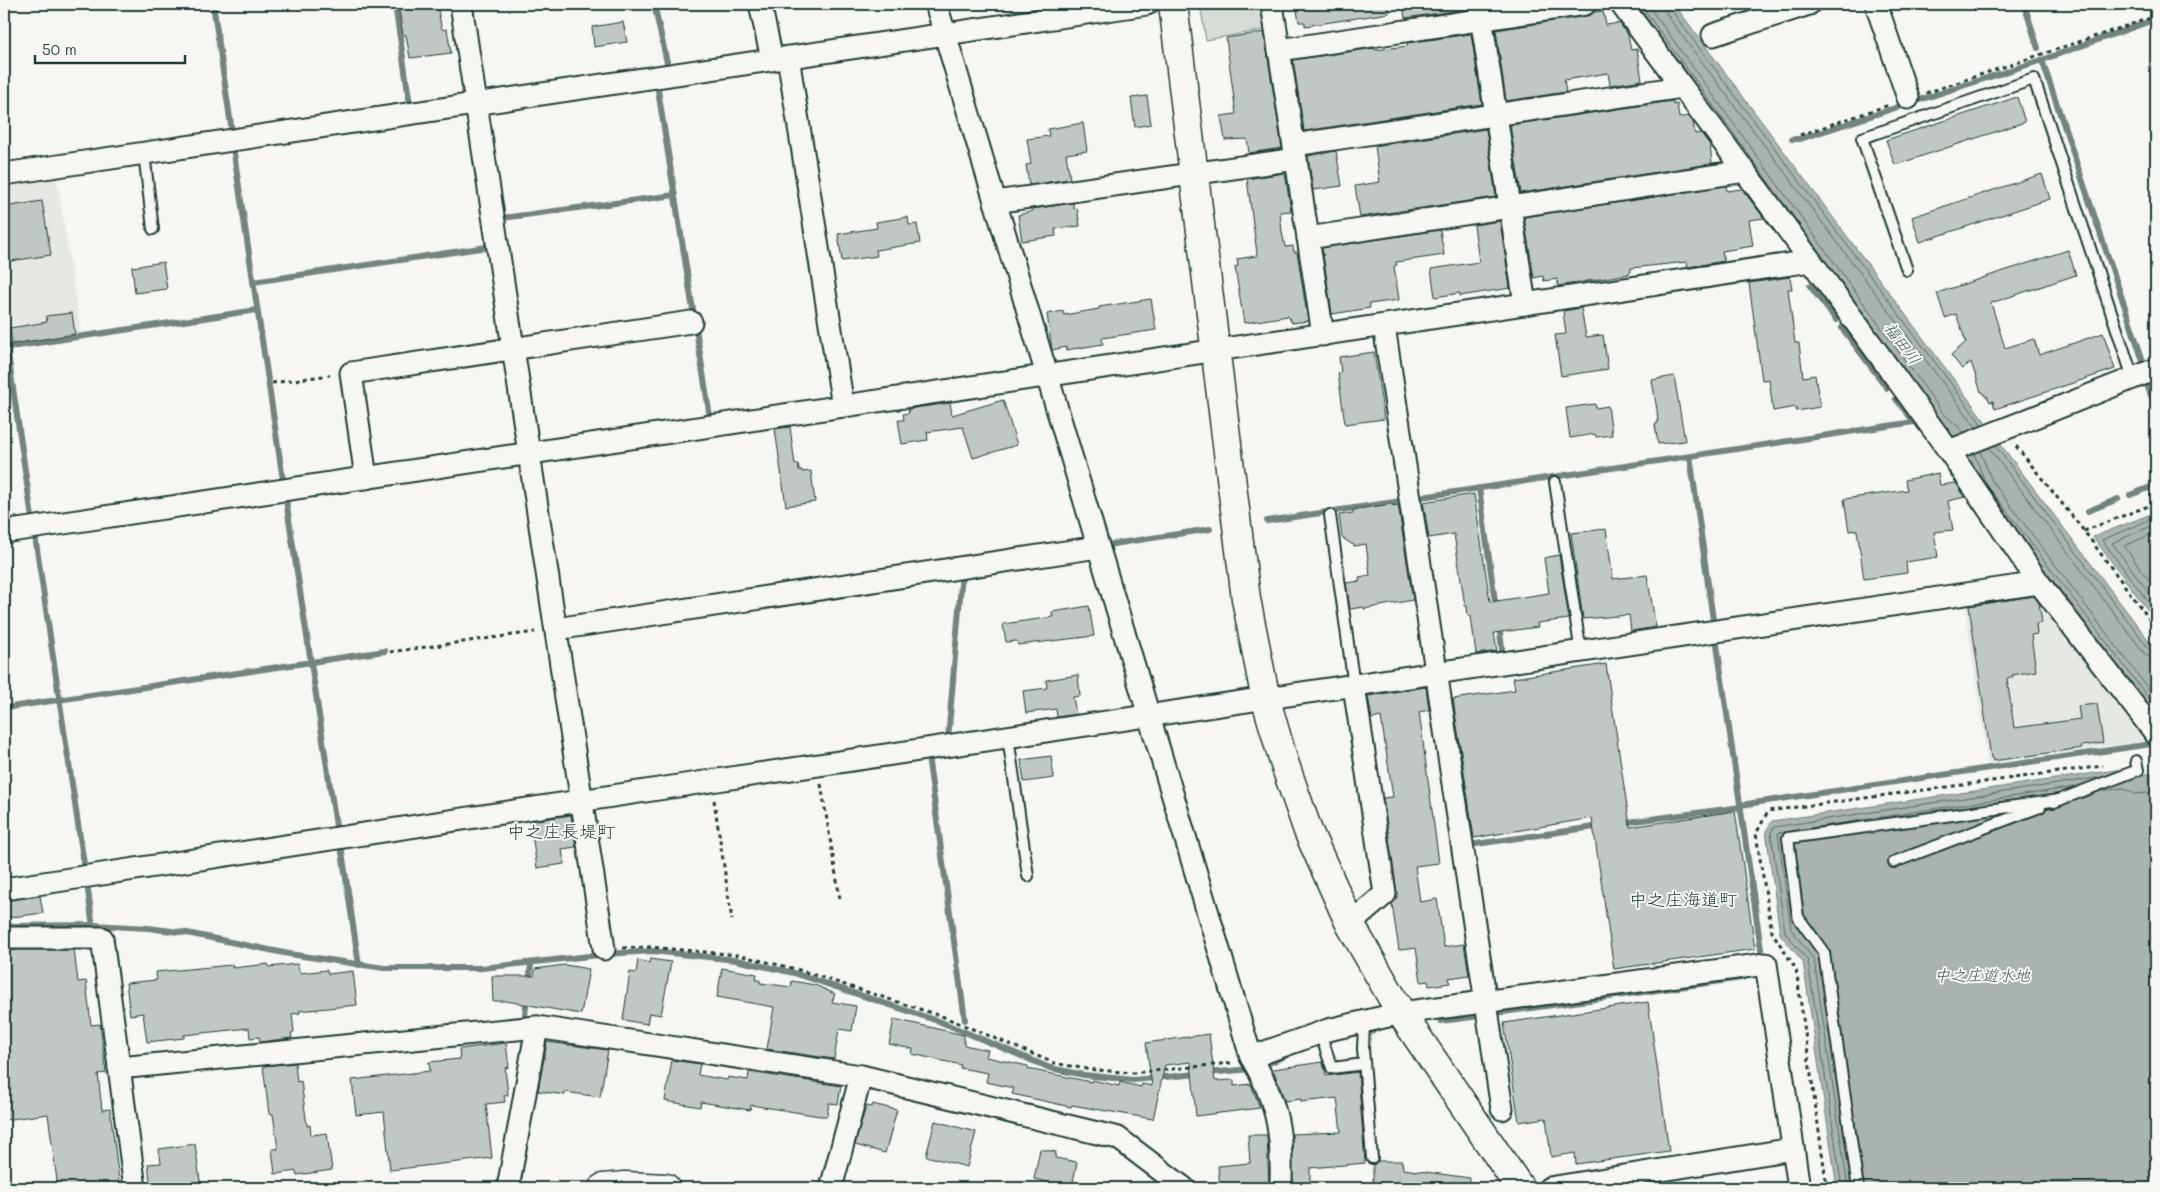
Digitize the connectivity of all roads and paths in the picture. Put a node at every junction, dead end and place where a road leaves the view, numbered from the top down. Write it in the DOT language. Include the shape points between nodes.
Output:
graph roads {
  1 [pos="461,4"];
  2 [pos="760,4"];
  3 [pos="936,4"];
  4 [pos="1147,4"];
  5 [pos="1174,4"];
  6 [pos="1272,4"];
  7 [pos="1585,4"];
  8 [pos="1621,4"];
  9 [pos="1809,4"];
  10 [pos="1876,4"];
  11 [pos="1480,12"];
  12 [pos="2156,16"];
  13 [pos="945,34"];
  14 [pos="1713,36"];
  15 [pos="1279,50"];
  16 [pos="780,58"];
  17 [pos="1682,86"];
  18 [pos="1908,98"];
  19 [pos="476,104"];
  20 [pos="1496,115"];
  21 [pos="1800,135"];
  22 [pos="1295,152"];
  23 [pos="144,153"];
  24 [pos="1745,172"];
  25 [pos="1194,173"];
  26 [pos="4,174"];
  27 [pos="995,202"];
  28 [pos="1510,207"];
  29 [pos="154,229"];
  30 [pos="1308,238"];
  31 [pos="1811,261"];
  32 [pos="1907,270"];
  33 [pos="1525,304"];
  34 [pos="690,322"];
  35 [pos="1384,326"];
  36 [pos="1323,335"];
  37 [pos="513,349"];
  38 [pos="1216,351"];
  39 [pos="2156,369"];
  40 [pos="351,373"];
  41 [pos="1046,376"];
  42 [pos="2133,378"];
  43 [pos="272,383"];
  44 [pos="843,406"];
  45 [pos="1999,432"];
  46 [pos="1949,452"];
  47 [pos="529,453"];
  48 [pos="366,478"];
  49 [pos="1555,482"];
  50 [pos="2156,503"];
  51 [pos="1330,515"];
  52 [pos="2084,531"];
  53 [pos="4,532"];
  54 [pos="1098,548"];
  55 [pos="2039,583"];
  56 [pos="2156,628"];
  57 [pos="556,629"];
  58 [pos="390,652"];
  59 [pos="1581,652"];
  60 [pos="1436,674"];
  61 [pos="1354,686"];
  62 [pos="1266,700"];
  63 [pos="1150,717"];
  64 [pos="2156,734"];
  65 [pos="1008,737"];
  66 [pos="2136,761"];
  67 [pos="818,765"];
  68 [pos="711,781"];
  69 [pos="582,800"];
  70 [pos="2059,800"];
  71 [pos="1894,862"];
  72 [pos="1028,876"];
  73 [pos="4,889"];
  74 [pos="840,899"];
  75 [pos="732,920"];
  76 [pos="1350,924"];
  77 [pos="4,938"];
  78 [pos="604,949"];
  79 [pos="1484,1001"];
  80 [pos="1402,1013"];
  81 [pos="1364,1022"];
  82 [pos="537,1027"];
  83 [pos="1320,1033"];
  84 [pos="1251,1057"];
  85 [pos="1364,1064"];
  86 [pos="119,1068"];
  87 [pos="861,1076"];
  88 [pos="1502,1109"];
  89 [pos="1793,1149"];
  90 [pos="1372,1158"];
  91 [pos="135,1188"];
  92 [pos="508,1188"];
  93 [pos="603,1188"];
  94 [pos="666,1188"];
  95 [pos="831,1188"];
  96 [pos="1184,1188"];
  97 [pos="1281,1188"];
  98 [pos="1520,1188"];
  99 [pos="1549,1188"];
  100 [pos="1799,1188"];
  101 [pos="1827,1188"];
  102 [pos="1858,1188"];
  1 -- 19 [label="street"];
  2 -- 16 [label="street"];
  3 -- 13 [label="street"];
  4 -- 13 [label="street"];
  5 -- 25 [label="street"];
  6 -- 15 [label="street"];
  7 -- 11 [label="street"];
  8 -- 17 [label="street"];
  9 -- 14 [label="street"];
  10 -- 18 [label="street"];
  11 -- 15 [label="street"];
  11 -- 20 [label="street"];
  12 -- 18 [label="path"];
  13 -- 16 [label="street"];
  13 -- 27 [label="street"];
  15 -- 22 [label="street"];
  16 -- 19 [label="street"];
  16 -- 44 [label="street"];
  17 -- 20 [label="street"];
  17 -- 24 [label="street"];
  18 -- 21 [label="path"];
  19 -- 23 [label="street"];
  19 -- 37 [label="street"];
  20 -- 22 [label="street"];
  20 -- 28 [label="street"];
  22 -- 25 [label="street"];
  22 -- 30 [label="street"];
  23 -- 26 [label="street"];
  23 -- 29 [label="lane"];
  24 -- 28 [label="street"];
  24 -- 31 [label="street"];
  25 -- 27 [label="street"];
  25 -- 38 [label="street"];
  27 -- 41 [label="street"];
  28 -- 30 [label="street"];
  28 -- 33 [label="street"];
  30 -- 36 [label="street"];
  31 -- 33 [label="street"];
  31 -- 46 [label="street"];
  32 -- 42 [label="lane" via="1862,138 2034,80"];
  33 -- 35 [label="street"];
  34 -- 37 [label="street"];
  35 -- 36 [label="street"];
  35 -- 60 [label="street"];
  36 -- 38 [label="street"];
  37 -- 40 [label="street"];
  37 -- 47 [label="street"];
  38 -- 41 [label="street"];
  38 -- 62 [label="street" via="1246,599"];
  39 -- 42 [label="street"];
  40 -- 43 [label="path"];
  40 -- 48 [label="street"];
  41 -- 44 [label="street"];
  41 -- 54 [label="street"];
  42 -- 45 [label="street"];
  44 -- 47 [label="street"];
  45 -- 46 [label="street"];
  45 -- 52 [label="path"];
  46 -- 55 [label="street"];
  47 -- 48 [label="street"];
  47 -- 57 [label="street"];
  48 -- 53 [label="street"];
  49 -- 59 [label="lane"];
  50 -- 52 [label="path"];
  51 -- 61 [label="lane"];
  52 -- 56 [label="path"];
  54 -- 57 [label="street"];
  54 -- 63 [label="street"];
  55 -- 59 [label="street"];
  55 -- 64 [label="street"];
  57 -- 58 [label="path"];
  57 -- 69 [label="street"];
  59 -- 60 [label="street"];
  60 -- 61 [label="street"];
  60 -- 79 [label="street"];
  61 -- 62 [label="street"];
  61 -- 76 [label="street" via="1385,894"];
  62 -- 63 [label="street"];
  62 -- 76 [label="street" via="1308,831"];
  63 -- 65 [label="street"];
  63 -- 84 [label="street"];
  65 -- 67 [label="street"];
  65 -- 72 [label="lane"];
  66 -- 70 [label="lane" via="2138,770"];
  66 -- 101 [label="path" via="1768,812 1756,834 1772,932 1796,969"];
  67 -- 68 [label="street"];
  67 -- 74 [label="path"];
  68 -- 69 [label="street"];
  68 -- 75 [label="path"];
  69 -- 73 [label="street"];
  69 -- 78 [label="street"];
  70 -- 71 [label="lane"];
  70 -- 102 [label="lane" via="1788,838 1798,917 1824,953"];
  76 -- 80 [label="street"];
  77 -- 86 [label="street" via="102,938"];
  78 -- 84 [label="path" via="650,947 738,954 926,1011 1054,1063 1086,1069 1133,1073 1230,1064"];
  79 -- 80 [label="street"];
  79 -- 88 [label="street"];
  79 -- 89 [label="street" via="1766,964"];
  80 -- 81 [label="street"];
  80 -- 98 [label="street"];
  81 -- 83 [label="street"];
  81 -- 85 [label="lane"];
  82 -- 86 [label="street"];
  82 -- 87 [label="street"];
  82 -- 92 [label="street"];
  83 -- 84 [label="street"];
  83 -- 85 [label="lane" via="1332,1068"];
  84 -- 97 [label="street" via="1278,1127"];
  85 -- 90 [label="lane"];
  86 -- 91 [label="street"];
  87 -- 95 [label="street"];
  87 -- 96 [label="street" via="1118,1138"];
  89 -- 99 [label="street"];
  89 -- 100 [label="street"];
  93 -- 94 [label="street"];
}
